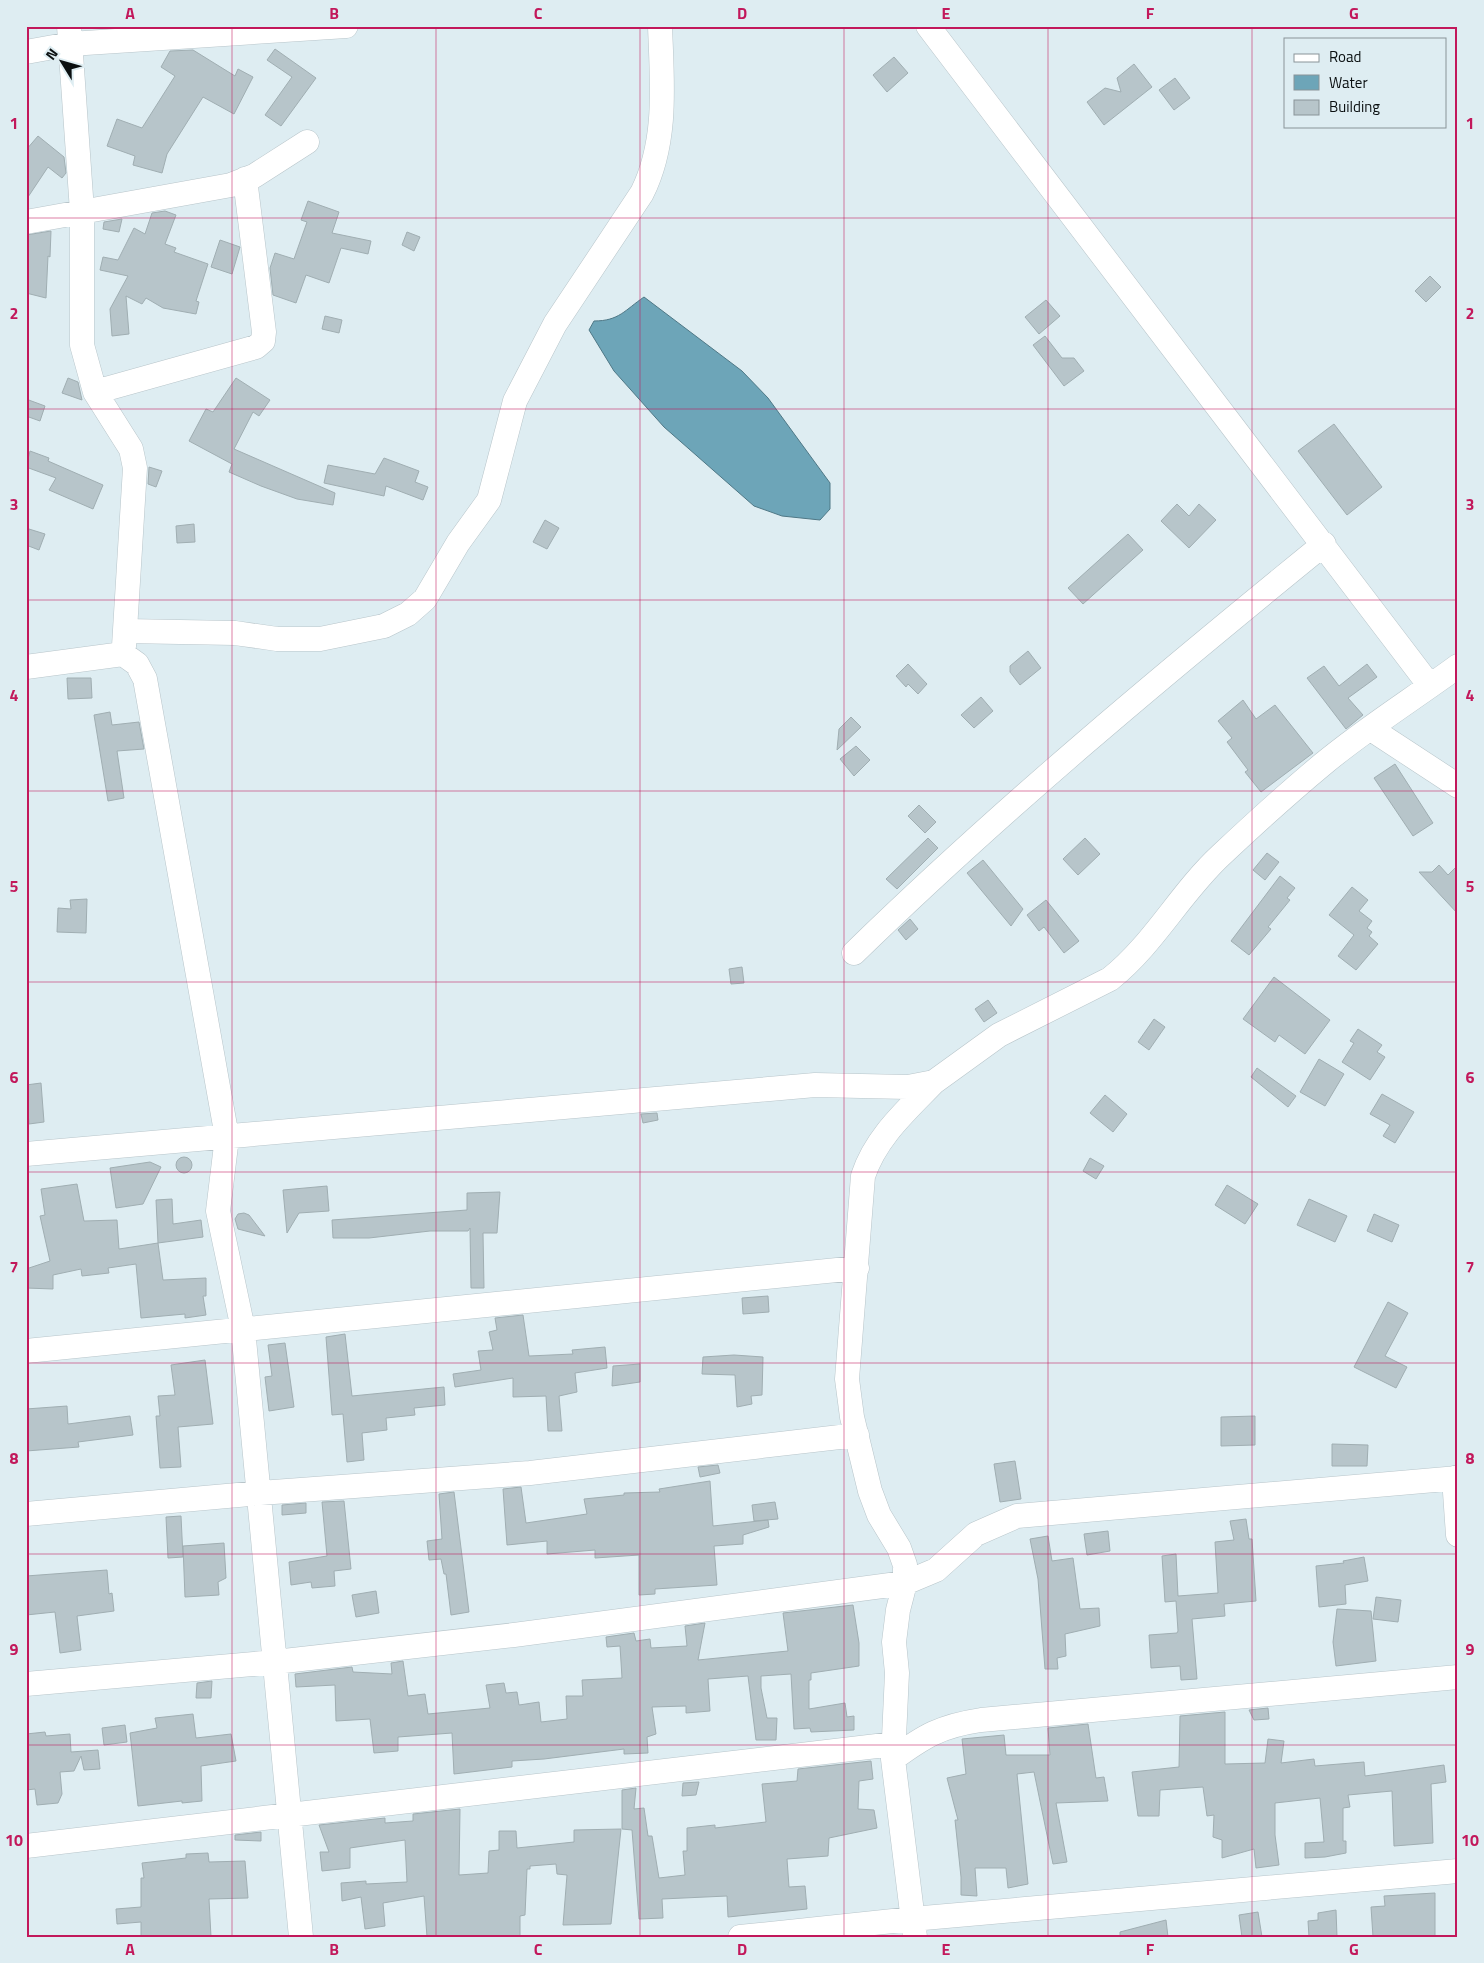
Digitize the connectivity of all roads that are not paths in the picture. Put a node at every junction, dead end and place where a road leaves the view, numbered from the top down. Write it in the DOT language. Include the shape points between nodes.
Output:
graph roads {
  1 [pos="346,26"];
  2 [pos="660,26"];
  3 [pos="928,26"];
  4 [pos="69,35"];
  5 [pos="26,52"];
  6 [pos="306,142"];
  7 [pos="245,179"];
  8 [pos="82,211"];
  9 [pos="26,222"];
  10 [pos="95,392"];
  11 [pos="1324,544"];
  12 [pos="124,642"];
  13 [pos="1458,666"];
  14 [pos="26,667"];
  15 [pos="1430,686"];
  16 [pos="1370,729"];
  17 [pos="1458,786"];
  18 [pos="854,953"];
  19 [pos="934,1082"];
  20 [pos="227,1137"];
  21 [pos="26,1154"];
  22 [pos="857,1268"];
  23 [pos="243,1329"];
  24 [pos="26,1350"];
  25 [pos="857,1435"];
  26 [pos="1456,1478"];
  27 [pos="260,1493"];
  28 [pos="26,1514"];
  29 [pos="1458,1535"];
  30 [pos="905,1584"];
  31 [pos="275,1662"];
  32 [pos="1458,1677"];
  33 [pos="26,1684"];
  34 [pos="893,1751"];
  35 [pos="290,1815"];
  36 [pos="26,1846"];
  37 [pos="1458,1871"];
  38 [pos="914,1928"];
  39 [pos="301,1937"];
  40 [pos="740,1937"];
  1 -- 4 [label="street"];
  2 -- 12 [label="street" via="662,118 650,178 555,324 515,401 489,500 425,598 408,614 384,626 320,639 235,633"];
  3 -- 11 [label="street"];
  4 -- 5 [label="street"];
  4 -- 8 [label="street"];
  6 -- 7 [label="street"];
  7 -- 8 [label="street"];
  7 -- 10 [label="street" via="263,341 233,355"];
  8 -- 9 [label="street"];
  8 -- 10 [label="street" via="82,345"];
  10 -- 12 [label="street" via="131,449 136,468"];
  11 -- 15 [label="street"];
  11 -- 18 [label="street" via="1170,670 942,870"];
  12 -- 14 [label="street"];
  12 -- 20 [label="street" via="145,679"];
  13 -- 15 [label="street"];
  15 -- 16 [label="street"];
  16 -- 17 [label="street"];
  16 -- 19 [label="street" via="1323,764 1220,856 1125,967 1110,979 999,1035"];
  19 -- 20 [label="street" via="908,1087 815,1085"];
  19 -- 22 [label="street" via="882,1138 868,1162 860,1190"];
  20 -- 21 [label="street"];
  20 -- 23 [label="street" via="218,1211"];
  22 -- 23 [label="street"];
  22 -- 25 [label="street" via="848,1379"];
  23 -- 24 [label="street"];
  23 -- 27 [label="street"];
  25 -- 27 [label="street" via="530,1474"];
  25 -- 30 [label="street" via="874,1504 903,1557"];
  26 -- 29 [label="street"];
  26 -- 30 [label="street" via="1017,1516 976,1534 936,1570"];
  27 -- 28 [label="street"];
  27 -- 31 [label="street"];
  30 -- 31 [label="street"];
  30 -- 34 [label="street" via="894,1642 897,1673"];
  31 -- 33 [label="street"];
  31 -- 35 [label="street"];
  32 -- 34 [label="street" via="981,1720 954,1725"];
  34 -- 35 [label="street"];
  34 -- 38 [label="street"];
  35 -- 36 [label="street"];
  35 -- 39 [label="street"];
  37 -- 38 [label="street"];
  38 -- 40 [label="street"];
}
